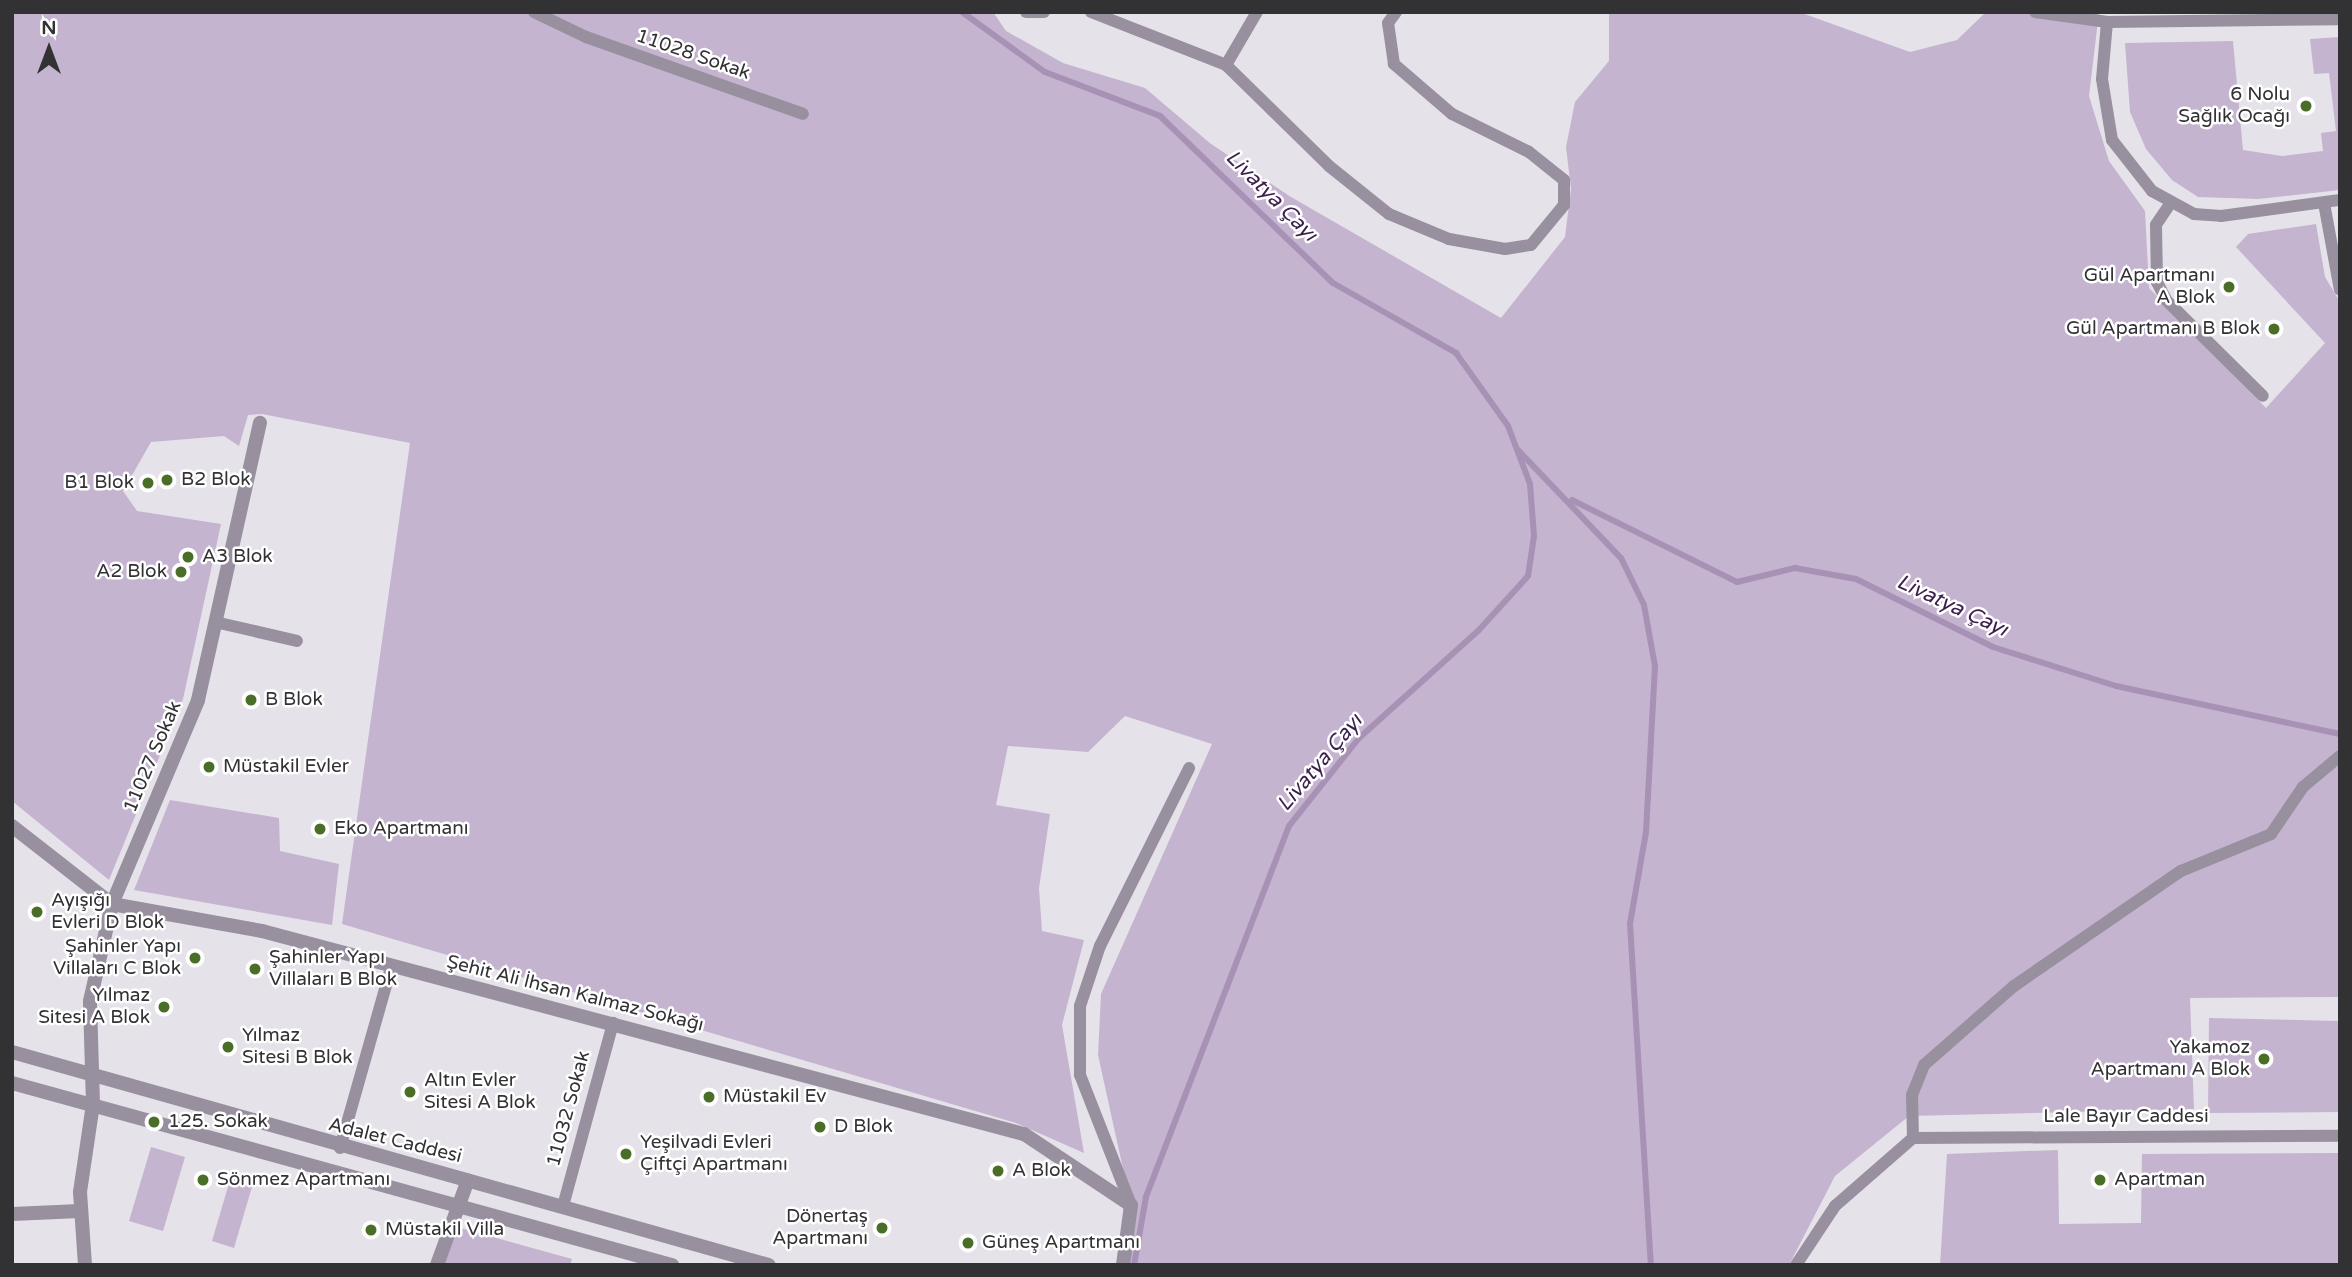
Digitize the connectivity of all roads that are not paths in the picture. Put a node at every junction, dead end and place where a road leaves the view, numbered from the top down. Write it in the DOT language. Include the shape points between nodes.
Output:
graph roads {
  1 [pos="534,12"];
  2 [pos="1026,12"];
  3 [pos="1044,12"];
  4 [pos="1091,12"];
  5 [pos="1257,12"];
  6 [pos="1396,12"];
  7 [pos="2035,12"];
  8 [pos="2340,19"];
  9 [pos="2107,22"];
  10 [pos="1227,65"];
  11 [pos="803,114"];
  12 [pos="2340,200"];
  13 [pos="2324,202"];
  14 [pos="2170,204"];
  15 [pos="2340,290"];
  16 [pos="2263,396"];
  17 [pos="260,423"];
  18 [pos="215,622"];
  19 [pos="297,642"];
  20 [pos="2340,756"];
  21 [pos="1189,768"];
  22 [pos="12,826"];
  23 [pos="112,904"];
  24 [pos="391,968"];
  25 [pos="612,1023"];
  26 [pos="12,1052"];
  27 [pos="92,1078"];
  28 [pos="12,1083"];
  29 [pos="93,1104"];
  30 [pos="2340,1136"];
  31 [pos="1913,1138"];
  32 [pos="340,1148"];
  33 [pos="468,1180"];
  34 [pos="1131,1205"];
  35 [pos="563,1206"];
  36 [pos="458,1207"];
  37 [pos="80,1211"];
  38 [pos="12,1214"];
  39 [pos="732,1260"];
  40 [pos="85,1265"];
  41 [pos="437,1265"];
  42 [pos="672,1265"];
  43 [pos="769,1265"];
  44 [pos="1123,1265"];
  45 [pos="1796,1265"];
  1 -- 11 [label="lane, 11028 Sokak" via="586,37"];
  2 -- 3 [label="lane"];
  4 -- 10 [label="lane"];
  5 -- 10 [label="lane"];
  6 -- 10 [label="lane" via="1388,23 1394,64 1452,114 1529,152 1564,180 1564,205 1531,245 1505,249 1449,239 1389,214 1329,166"];
  7 -- 9 [label="lane"];
  8 -- 9 [label="lane"];
  9 -- 14 [label="lane" via="2102,79 2112,140 2135,174"];
  12 -- 13 [label="lane"];
  13 -- 14 [label="lane" via="2221,216"];
  13 -- 15 [label="lane"];
  14 -- 16 [label="lane" via="2157,225 2157,282 2166,300"];
  17 -- 18 [label="street, 11027 Sokak"];
  18 -- 19 [label="lane"];
  18 -- 23 [label="street, 11027 Sokak" via="198,700"];
  20 -- 31 [label="lane" via="2303,787 2272,834 2181,871 2014,986 1924,1065 1912,1094"];
  21 -- 34 [label="lane" via="1100,946 1080,1006 1080,1075"];
  22 -- 23 [label="street, Şehit Ali İhsan Kalmaz Sokağı"];
  23 -- 24 [label="street, Şehit Ali İhsan Kalmaz Sokağı" via="262,932"];
  23 -- 27 [label="street, 11027 Sokak" via="90,1001"];
  24 -- 25 [label="street, Şehit Ali İhsan Kalmaz Sokağı"];
  24 -- 32 [label="lane"];
  25 -- 34 [label="street, Şehit Ali İhsan Kalmaz Sokağı" via="1024,1134"];
  25 -- 35 [label="lane, 11032 Sokak"];
  26 -- 27 [label="street, Adalet Caddesi"];
  27 -- 29 [label="street, 11027 Sokak"];
  27 -- 32 [label="street, Adalet Caddesi"];
  28 -- 29 [label="street"];
  29 -- 36 [label="street"];
  29 -- 37 [label="street, 11027 Sokak"];
  30 -- 31 [label="lane, Lale Bayır Caddesi"];
  31 -- 45 [label="lane" via="1835,1206"];
  32 -- 33 [label="street, Adalet Caddesi"];
  33 -- 35 [label="street, Adalet Caddesi"];
  33 -- 36 [label="street"];
  34 -- 44 [label="street"];
  35 -- 39 [label="street, Adalet Caddesi"];
  36 -- 41 [label="street"];
  36 -- 42 [label="street"];
  37 -- 38 [label="street"];
  37 -- 40 [label="street, 11027 Sokak"];
  39 -- 43 [label="street, Adalet Caddesi"];
}
